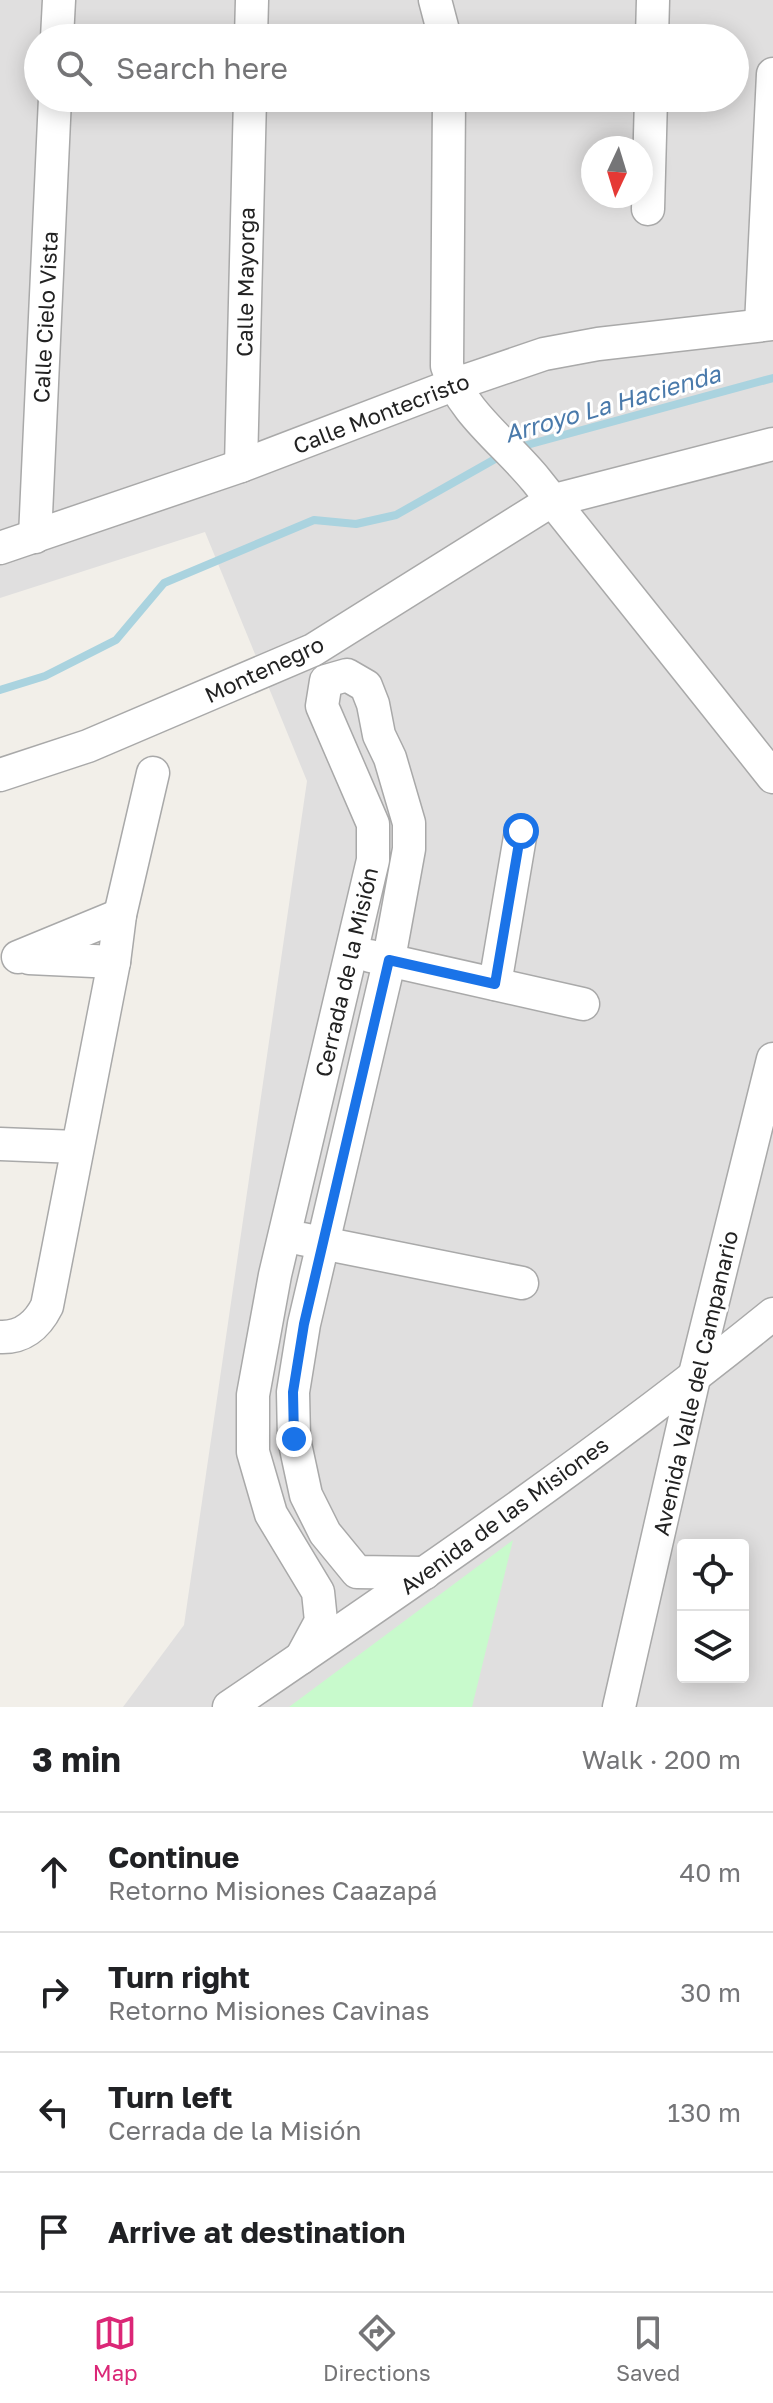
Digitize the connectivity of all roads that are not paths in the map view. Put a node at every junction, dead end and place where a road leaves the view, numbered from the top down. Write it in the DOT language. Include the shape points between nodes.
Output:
graph roads {
  1 [pos="59,0"];
  2 [pos="252,0"];
  3 [pos="435,0"];
  4 [pos="653,0"];
  5 [pos="58,24"];
  6 [pos="251,24"];
  7 [pos="441,24"];
  8 [pos="652,24"];
  9 [pos="773,74"];
  10 [pos="54,112"];
  11 [pos="250,112"];
  12 [pos="449,112"];
  13 [pos="651,112"];
  14 [pos="648,209"];
  15 [pos="767,324"];
  16 [pos="462,396"];
  17 [pos="773,444"];
  18 [pos="241,466"];
  19 [pos="543,490"];
  20 [pos="35,537"];
  21 [pos="0,548"];
  22 [pos="153,773"];
  23 [pos="0,775"];
  24 [pos="773,777"];
  25 [pos="521,831"];
  26 [pos="120,915"];
  27 [pos="351,953"];
  28 [pos="9,957"];
  29 [pos="389,960"];
  30 [pos="114,962"];
  31 [pos="495,984"];
  32 [pos="583,1004"];
  33 [pos="773,1059"];
  34 [pos="0,1144"];
  35 [pos="77,1147"];
  36 [pos="284,1236"];
  37 [pos="323,1243"];
  38 [pos="522,1283"];
  39 [pos="773,1314"];
  40 [pos="0,1337"];
  41 [pos="694,1378"];
  42 [pos="311,1505"];
  43 [pos="274,1519"];
  44 [pos="425,1573"];
  45 [pos="301,1658"];
  46 [pos="229,1707"];
  47 [pos="619,1707"];
  1 -- 5 [label="street"];
  2 -- 6 [label="street"];
  3 -- 7 [label="street"];
  4 -- 8 [label="street"];
  9 -- 15 [label="street"];
  10 -- 20 [label="street, Calle Cielo Vista"];
  11 -- 18 [label="street, Calle Mayorga"];
  12 -- 16 [label="street" via="447,366"];
  13 -- 14 [label="street"];
  15 -- 16 [label="street, Calle Montecristo" via="544,354"];
  16 -- 18 [label="street, Calle Montecristo"];
  16 -- 19 [label="street"];
  17 -- 19 [label="street, Montenegro"];
  18 -- 20 [label="street, Calle Montecristo"];
  19 -- 23 [label="street, Montenegro" via="313,650 88,746"];
  19 -- 24 [label="street"];
  20 -- 21 [label="street, Calle Montecristo"];
  22 -- 26 [label="street"];
  25 -- 31 [label="street"];
  26 -- 28 [label="street"];
  26 -- 30 [label="street"];
  27 -- 29 [label="street"];
  27 -- 29 [label="street, Cerrada de la Misión" via="373,860 373,824 322,706 326,681 347,675 366,686 409,823"];
  27 -- 36 [label="street, Cerrada de la Misión"];
  28 -- 30 [label="street"];
  29 -- 31 [label="street"];
  29 -- 37 [label="street, Cerrada de la Misión"];
  30 -- 35 [label="street"];
  31 -- 32 [label="street"];
  33 -- 41 [label="street, Avenida Valle del Campanario"];
  34 -- 35 [label="street"];
  35 -- 40 [label="street" via="47,1306 29,1329"];
  36 -- 37 [label="street"];
  36 -- 43 [label="street, Cerrada de la Misión" via="253,1395 253,1452"];
  37 -- 38 [label="street"];
  37 -- 42 [label="street, Cerrada de la Misión" via="293,1392 294,1439"];
  39 -- 41 [label="street, Avenida de las Misiones"];
  41 -- 44 [label="street, Avenida de las Misiones"];
  41 -- 47 [label="street, Avenida Valle del Campanario"];
  42 -- 43 [label="street"];
  42 -- 44 [label="street, Cerrada de la Misión" via="325,1533 357,1572"];
  43 -- 45 [label="street, Cerrada de la Misión" via="318,1592 321,1621"];
  44 -- 45 [label="street, Avenida de las Misiones"];
  45 -- 46 [label="street, Avenida de las Misiones"];
}
